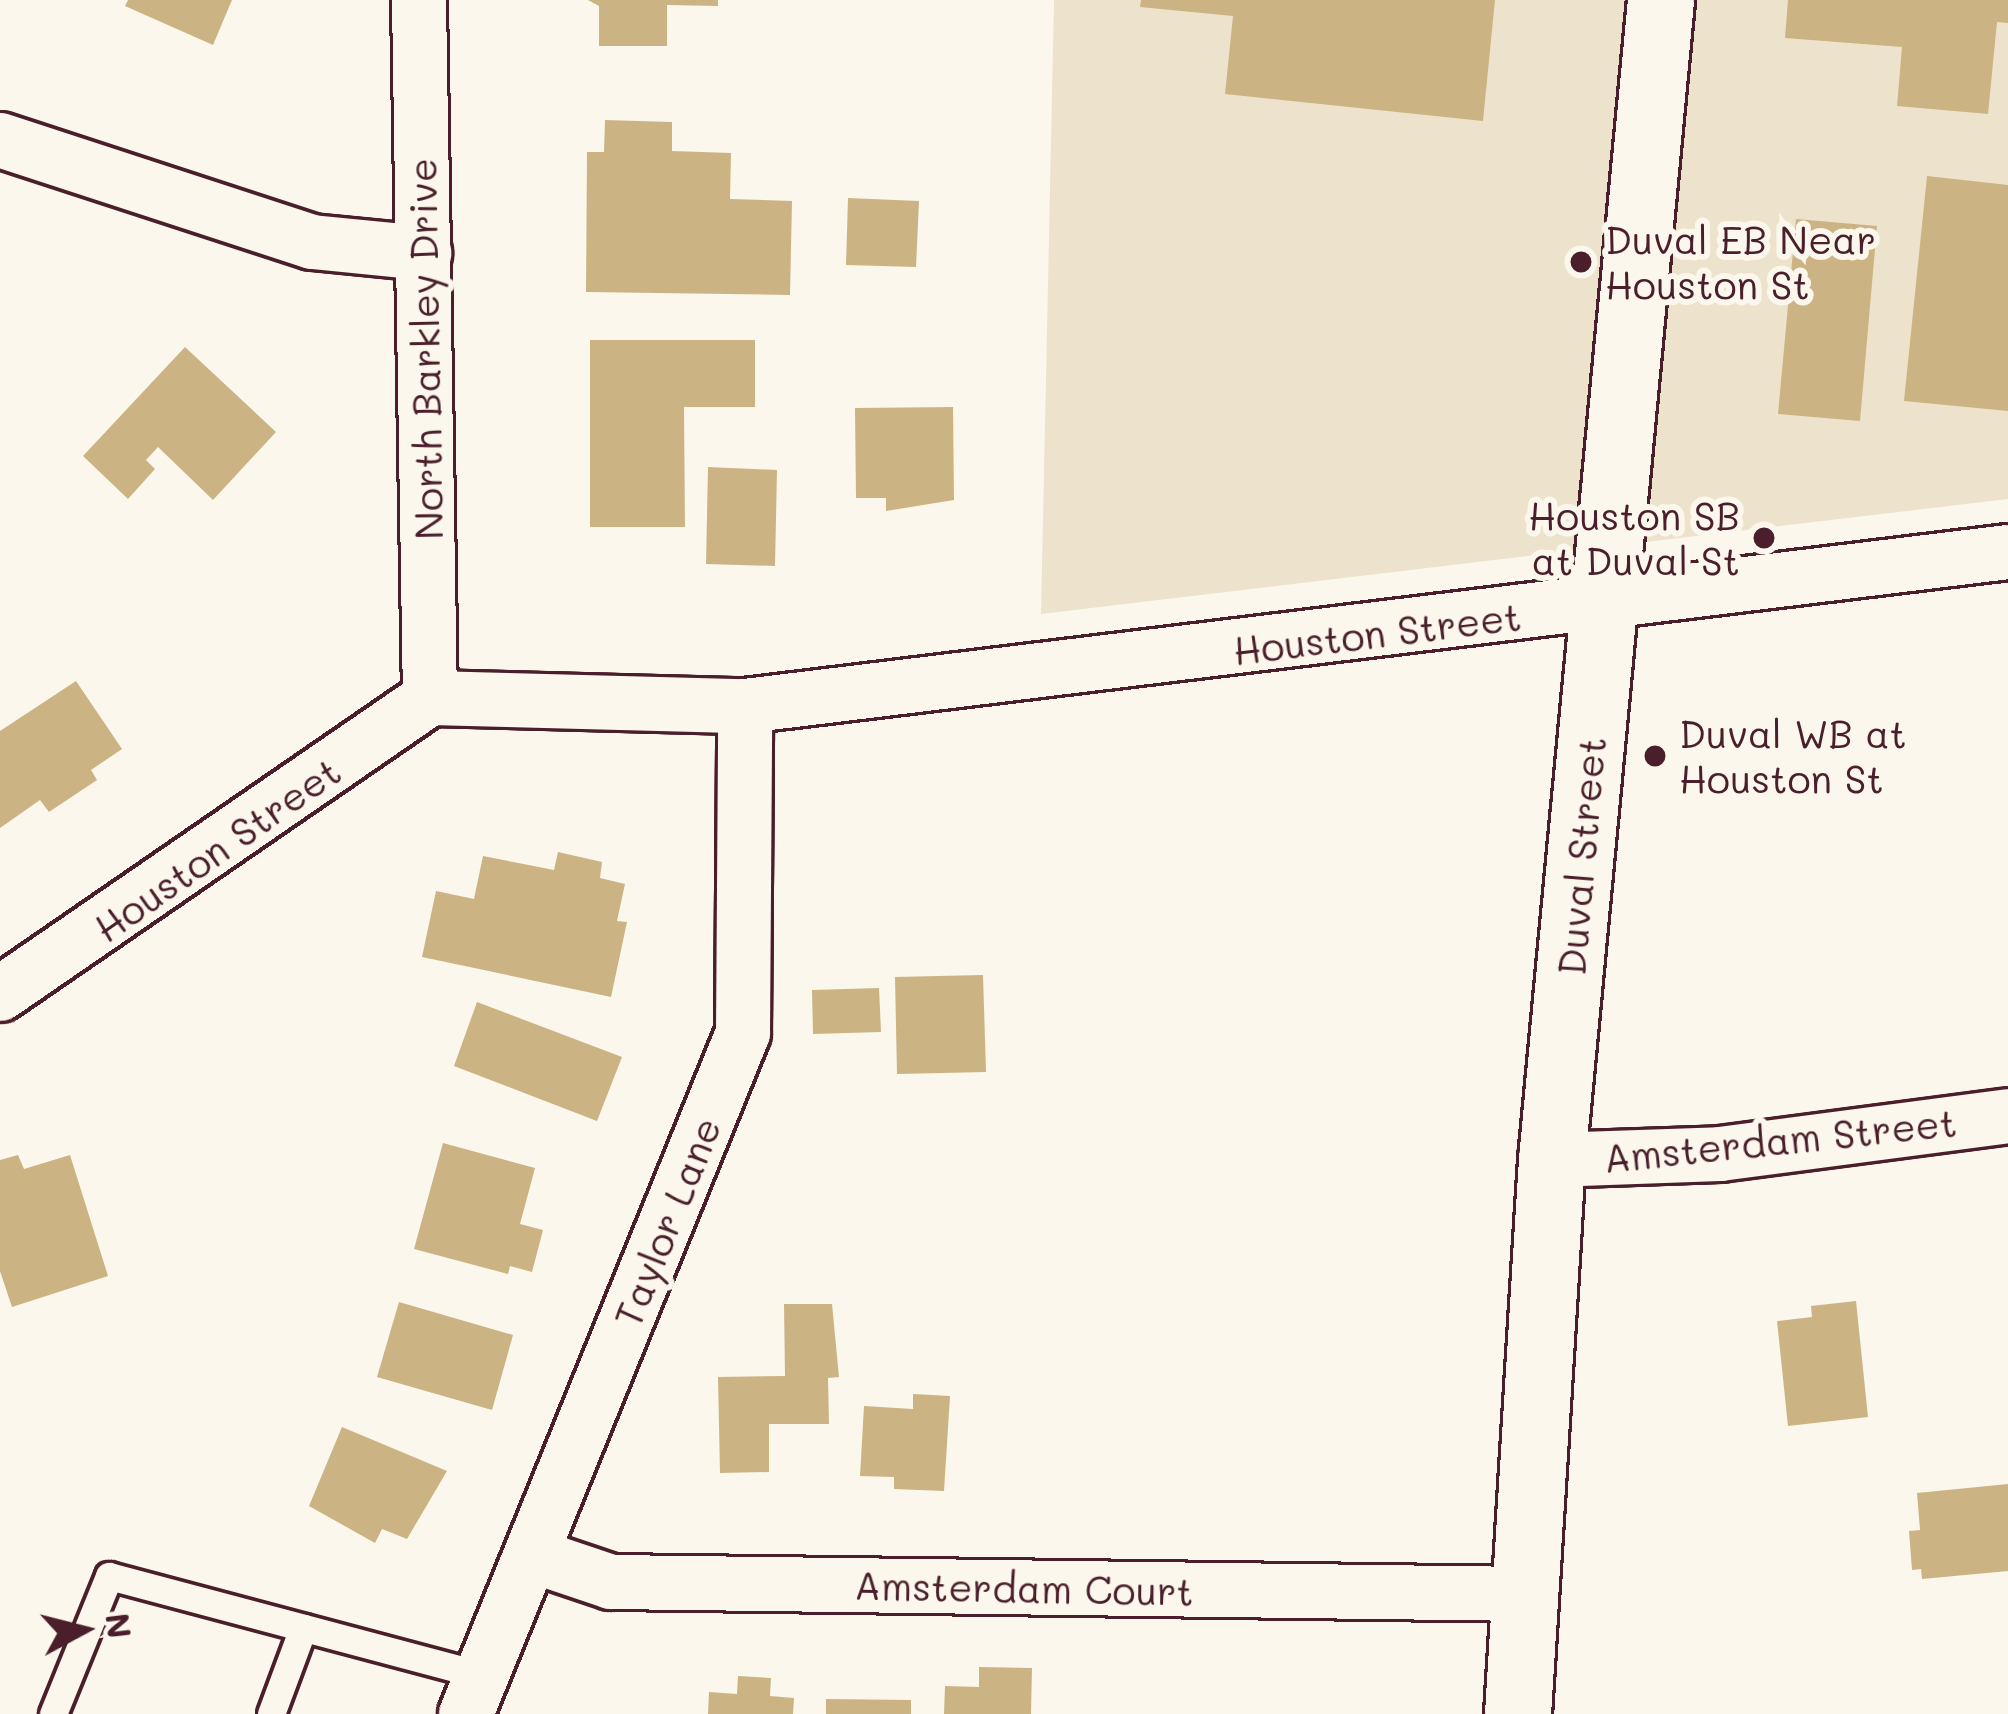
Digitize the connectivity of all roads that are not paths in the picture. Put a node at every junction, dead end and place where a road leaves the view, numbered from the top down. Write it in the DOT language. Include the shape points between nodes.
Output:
graph roads {
  1 [pos="419,0"];
  2 [pos="1661,0"];
  3 [pos="0,140"];
  4 [pos="424,253"];
  5 [pos="2008,552"];
  6 [pos="1604,606"];
  7 [pos="430,698"];
  8 [pos="746,706"];
  9 [pos="0,994"];
  10 [pos="2008,1116"];
  11 [pos="1552,1160"];
  12 [pos="531,1556"];
  13 [pos="1522,1594"];
  14 [pos="303,1628"];
  15 [pos="474,1694"];
  16 [pos="53,1714"];
  17 [pos="271,1714"];
  18 [pos="1519,1714"];
  1 -- 4 [label="street, North Barkley Drive"];
  2 -- 6 [label="street, Duval Street"];
  3 -- 4 [label="street" via="312,242"];
  4 -- 7 [label="street, North Barkley Drive"];
  5 -- 6 [label="street, Houston Street"];
  6 -- 8 [label="street, Houston Street"];
  6 -- 11 [label="street, Duval Street"];
  7 -- 8 [label="street, Houston Street"];
  7 -- 9 [label="street, Houston Street"];
  8 -- 12 [label="street, Taylor Lane" via="743,1033"];
  10 -- 11 [label="street, Amsterdam Street" via="1720,1154"];
  11 -- 13 [label="street, Duval Street"];
  12 -- 13 [label="street, Amsterdam Court" via="611,1582"];
  12 -- 15 [label="street, Taylor Lane"];
  13 -- 18 [label="street, Duval Street"];
  14 -- 15 [label="lane"];
  14 -- 16 [label="lane" via="109,1576"];
  14 -- 17 [label="lane"];
}
